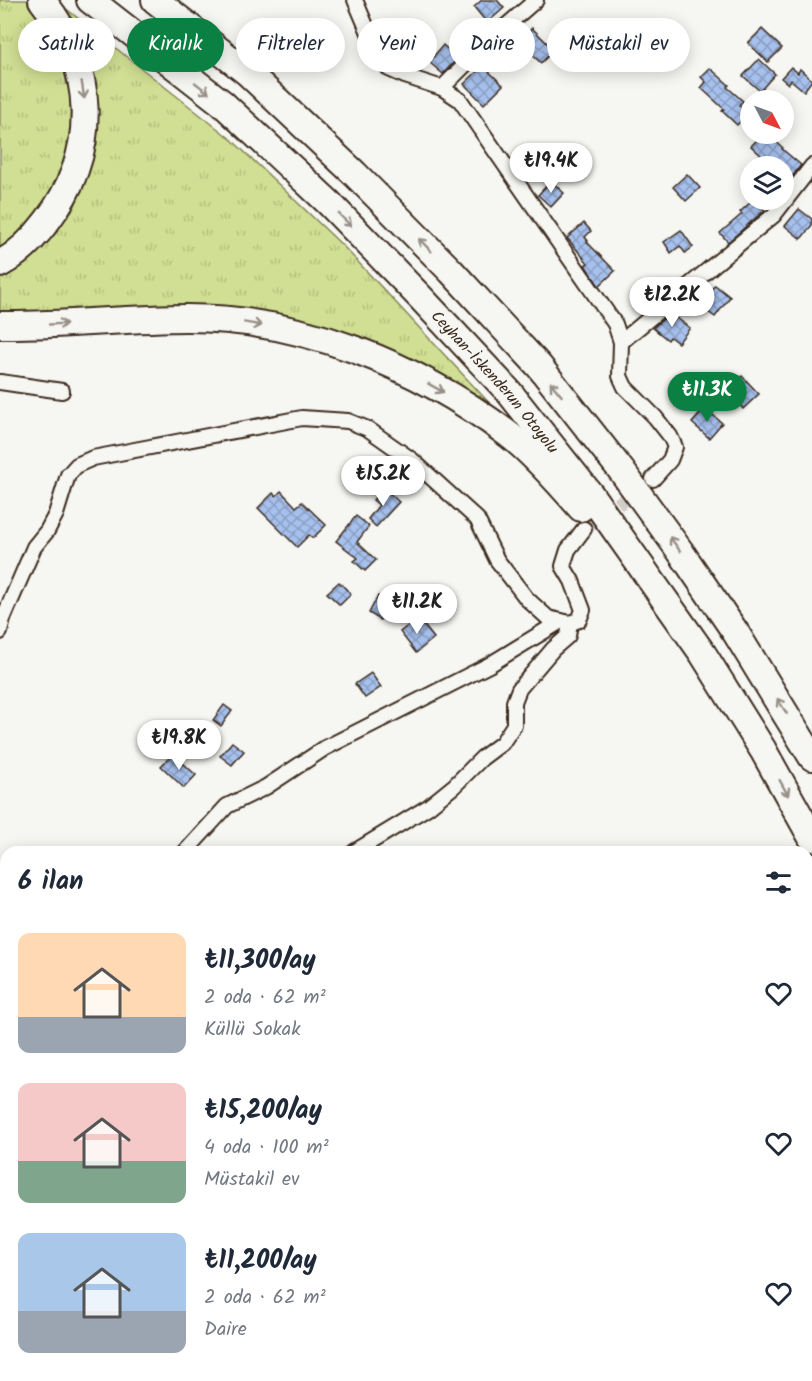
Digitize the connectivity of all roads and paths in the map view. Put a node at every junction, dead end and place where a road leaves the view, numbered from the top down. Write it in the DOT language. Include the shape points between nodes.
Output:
graph roads {
  1 [pos="42,0"];
  2 [pos="90,0"];
  3 [pos="155,0"];
  4 [pos="160,0"];
  5 [pos="355,0"];
  6 [pos="536,0"];
  7 [pos="248,73"];
  8 [pos="442,88"];
  9 [pos="812,166"];
  10 [pos="0,264"];
  11 [pos="0,326"];
  12 [pos="621,342"];
  13 [pos="0,382"];
  14 [pos="62,391"];
  15 [pos="653,479"];
  16 [pos="584,530"];
  17 [pos="566,622"];
  18 [pos="0,632"];
  19 [pos="763,750"];
  20 [pos="812,757"];
  21 [pos="812,838"];
  22 [pos="190,846"];
  23 [pos="364,846"];
  1 -- 10 [label="highway, one-way" via="74,50 84,92 85,133 77,168 60,204 36,235"];
  2 -- 19 [label="highway, Ceyhan-İskenderun Otoyolu, one-way" via="222,103 422,298 509,392 647,574"];
  3 -- 7 [label="highway"];
  4 -- 7 [label="highway"];
  5 -- 8 [label="street" via="378,54 389,69"];
  6 -- 8 [label="street"];
  20 -- 7 [label="highway, one-way" via="680,551 539,366 355,174"];
  8 -- 12 [label="street" via="460,100 615,324"];
  9 -- 12 [label="street" via="774,215"];
  11 -- 19 [label="highway, one-way" via="188,318 245,323 301,333 356,350 422,380 510,435 579,505 697,656"];
  12 -- 15 [label="street" via="620,376 625,387 655,417 675,447 670,460"];
  13 -- 14 [label="street"];
  16 -- 17 [label="street" via="568,550 563,566 583,610 579,620"];
  17 -- 18 [label="street" via="548,618 527,599 496,560 477,519 412,460 368,429 348,421 302,418 93,458 77,465 68,476 56,514 34,547"];
  17 -- 22 [label="street" via="325,748 266,787 227,806"];
  17 -- 23 [label="street" via="568,636 519,689 514,702 514,724 502,743 428,807"];
  19 -- 21 [label="highway, Ceyhan-İskenderun Otoyolu, one-way"];
}
